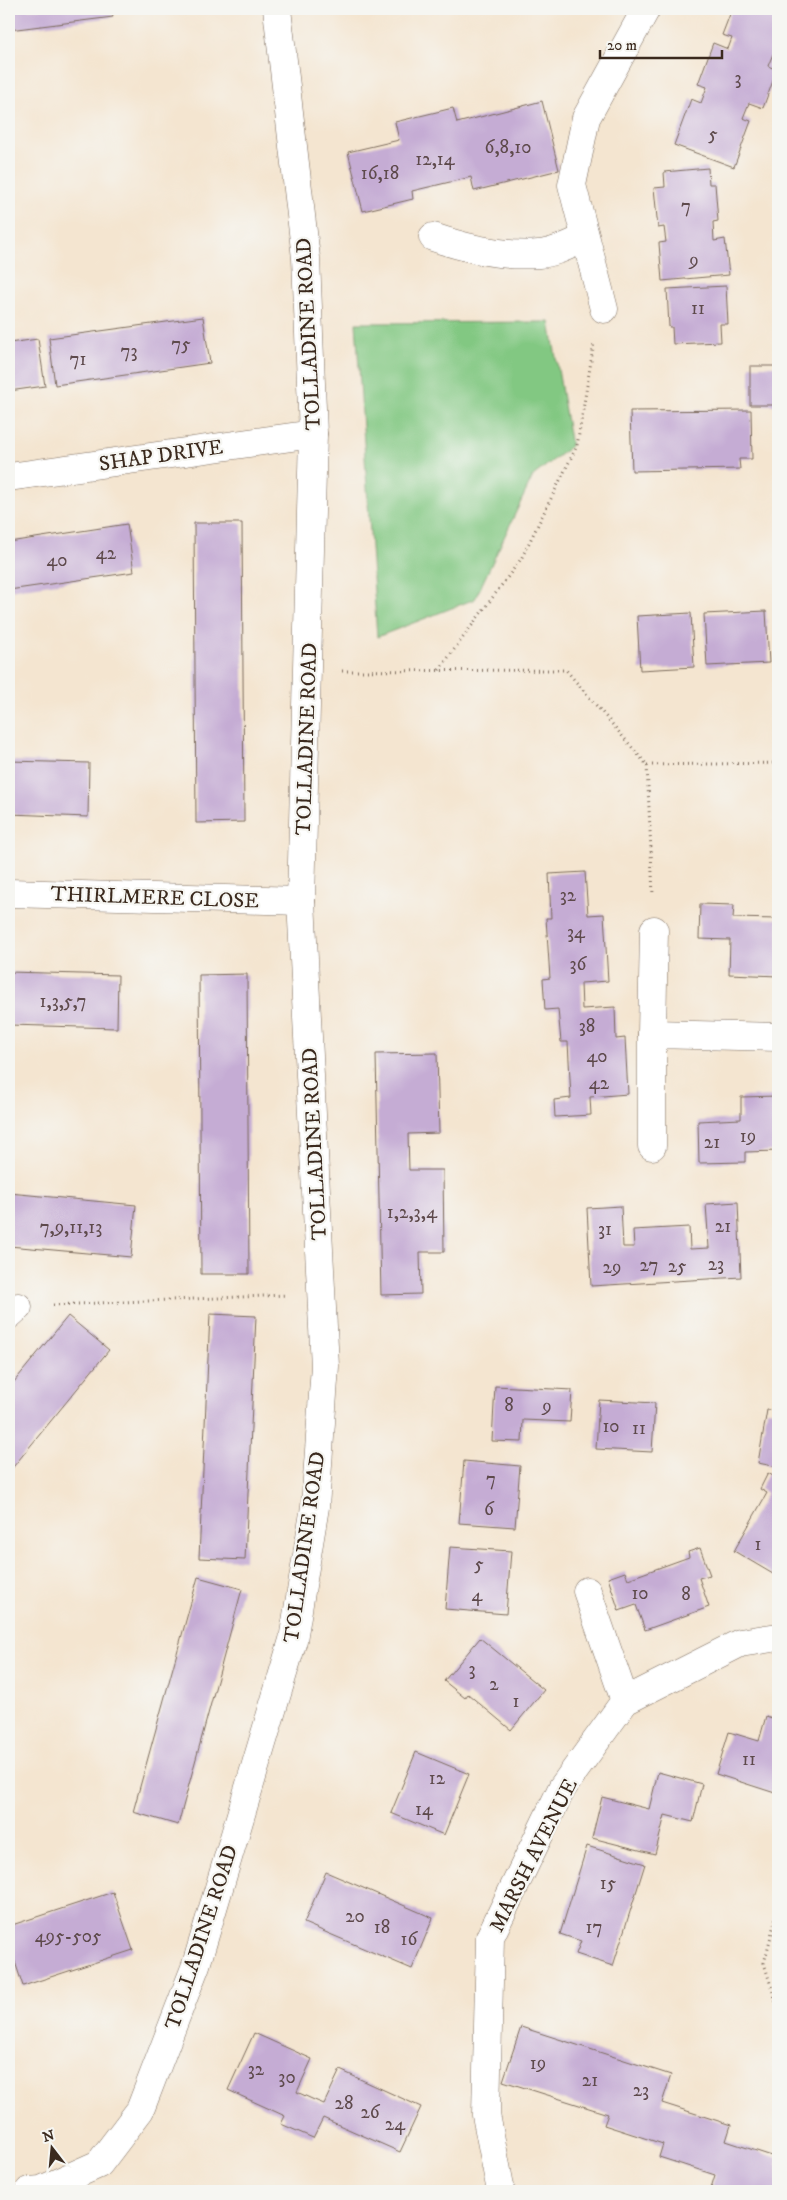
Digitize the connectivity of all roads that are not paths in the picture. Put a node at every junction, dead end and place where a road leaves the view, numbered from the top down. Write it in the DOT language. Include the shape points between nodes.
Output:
graph roads {
  1 [pos="277,9"];
  2 [pos="646,9"];
  3 [pos="433,237"];
  4 [pos="586,238"];
  5 [pos="604,309"];
  6 [pos="313,434"];
  7 [pos="9,477"];
  8 [pos="9,893"];
  9 [pos="301,901"];
  10 [pos="654,930"];
  11 [pos="652,1034"];
  12 [pos="778,1037"];
  13 [pos="652,1146"];
  14 [pos="587,1591"];
  15 [pos="778,1637"];
  16 [pos="625,1701"];
  17 [pos="28,2191"];
  18 [pos="501,2191"];
  1 -- 6 [label="street, TOLLADINE ROAD" via="306,258"];
  2 -- 4 [label="street" via="586,118 572,185"];
  3 -- 4 [label="street" via="502,253 540,254"];
  4 -- 5 [label="street"];
  6 -- 7 [label="street, SHAP DRIVE"];
  6 -- 9 [label="street, TOLLADINE ROAD"];
  8 -- 9 [label="street, THIRLMERE CLOSE"];
  9 -- 17 [label="street, TOLLADINE ROAD" via="325,1366 314,1506 292,1640 196,1965 140,2110 99,2164 41,2190"];
  10 -- 11 [label="street"];
  11 -- 12 [label="street"];
  11 -- 13 [label="street"];
  14 -- 16 [label="street"];
  15 -- 16 [label="street, MARSH AVENUE" via="740,1644"];
  16 -- 18 [label="street, MARSH AVENUE" via="562,1788 490,1937 486,2115"];
}
